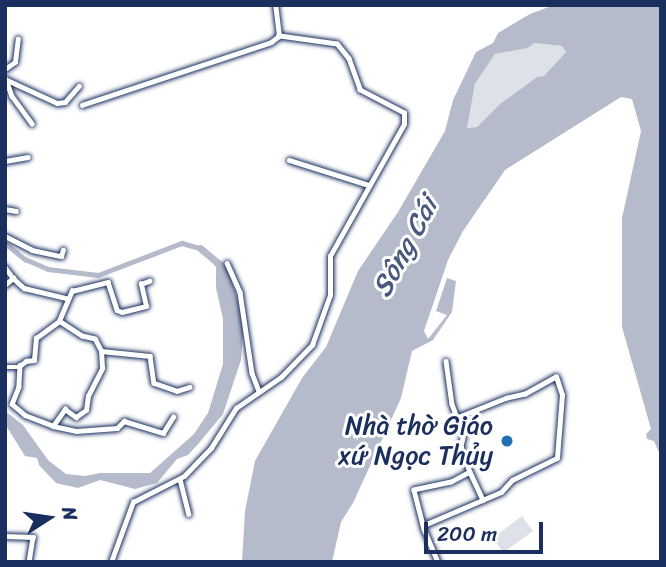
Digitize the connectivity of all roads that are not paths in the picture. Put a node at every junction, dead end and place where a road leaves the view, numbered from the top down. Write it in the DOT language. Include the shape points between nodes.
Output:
graph roads {
  1 [pos="275,5"];
  2 [pos="279,36"];
  3 [pos="18,40"];
  4 [pos="5,69"];
  5 [pos="6,79"];
  6 [pos="79,86"];
  7 [pos="82,105"];
  8 [pos="32,124"];
  9 [pos="27,157"];
  10 [pos="289,160"];
  11 [pos="5,161"];
  12 [pos="369,185"];
  13 [pos="5,209"];
  14 [pos="16,211"];
  15 [pos="5,236"];
  16 [pos="63,250"];
  17 [pos="228,263"];
  18 [pos="5,267"];
  19 [pos="13,278"];
  20 [pos="149,281"];
  21 [pos="5,285"];
  22 [pos="66,298"];
  23 [pos="59,321"];
  24 [pos="101,351"];
  25 [pos="446,361"];
  26 [pos="20,365"];
  27 [pos="5,367"];
  28 [pos="190,387"];
  29 [pos="260,391"];
  30 [pos="173,417"];
  31 [pos="457,418"];
  32 [pos="53,426"];
  33 [pos="470,472"];
  34 [pos="180,479"];
  35 [pos="483,500"];
  36 [pos="189,514"];
  37 [pos="424,525"];
  38 [pos="5,536"];
  39 [pos="29,562"];
  40 [pos="111,562"];
  41 [pos="438,562"];
  1 -- 2 [label="street"];
  2 -- 7 [label="street"];
  2 -- 12 [label="street" via="338,44 360,90 404,113 404,124"];
  3 -- 4 [label="street" via="15,62"];
  5 -- 6 [label="street" via="57,103 65,102"];
  5 -- 8 [label="street"];
  9 -- 11 [label="street"];
  10 -- 12 [label="street"];
  12 -- 29 [label="street" via="330,256 330,295 314,341 287,372"];
  13 -- 14 [label="street"];
  15 -- 16 [label="street" via="33,250 61,256"];
  17 -- 29 [label="street" via="240,292 252,373"];
  18 -- 19 [label="street"];
  19 -- 21 [label="street"];
  19 -- 22 [label="street" via="24,288"];
  20 -- 22 [label="street" via="141,284 144,308 119,312 108,282 72,291"];
  22 -- 23 [label="street"];
  23 -- 24 [label="street" via="95,339"];
  23 -- 26 [label="street" via="36,338 35,359"];
  24 -- 28 [label="street" via="150,355 155,383 177,391"];
  24 -- 32 [label="street" via="102,368 86,411 76,417 65,409"];
  25 -- 31 [label="street"];
  26 -- 27 [label="street"];
  26 -- 32 [label="street" via="13,406 37,422"];
  29 -- 34 [label="street" via="236,408 206,455"];
  30 -- 32 [label="street" via="163,433 124,421 117,428"];
  31 -- 33 [label="street"];
  31 -- 35 [label="street" via="525,394 556,377 559,384 557,458"];
  33 -- 35 [label="street"];
  33 -- 37 [label="street" via="451,482 414,490"];
  34 -- 36 [label="street"];
  34 -- 40 [label="street" via="133,502"];
  35 -- 37 [label="street"];
  37 -- 41 [label="street"];
  38 -- 39 [label="street" via="33,537"];
}
